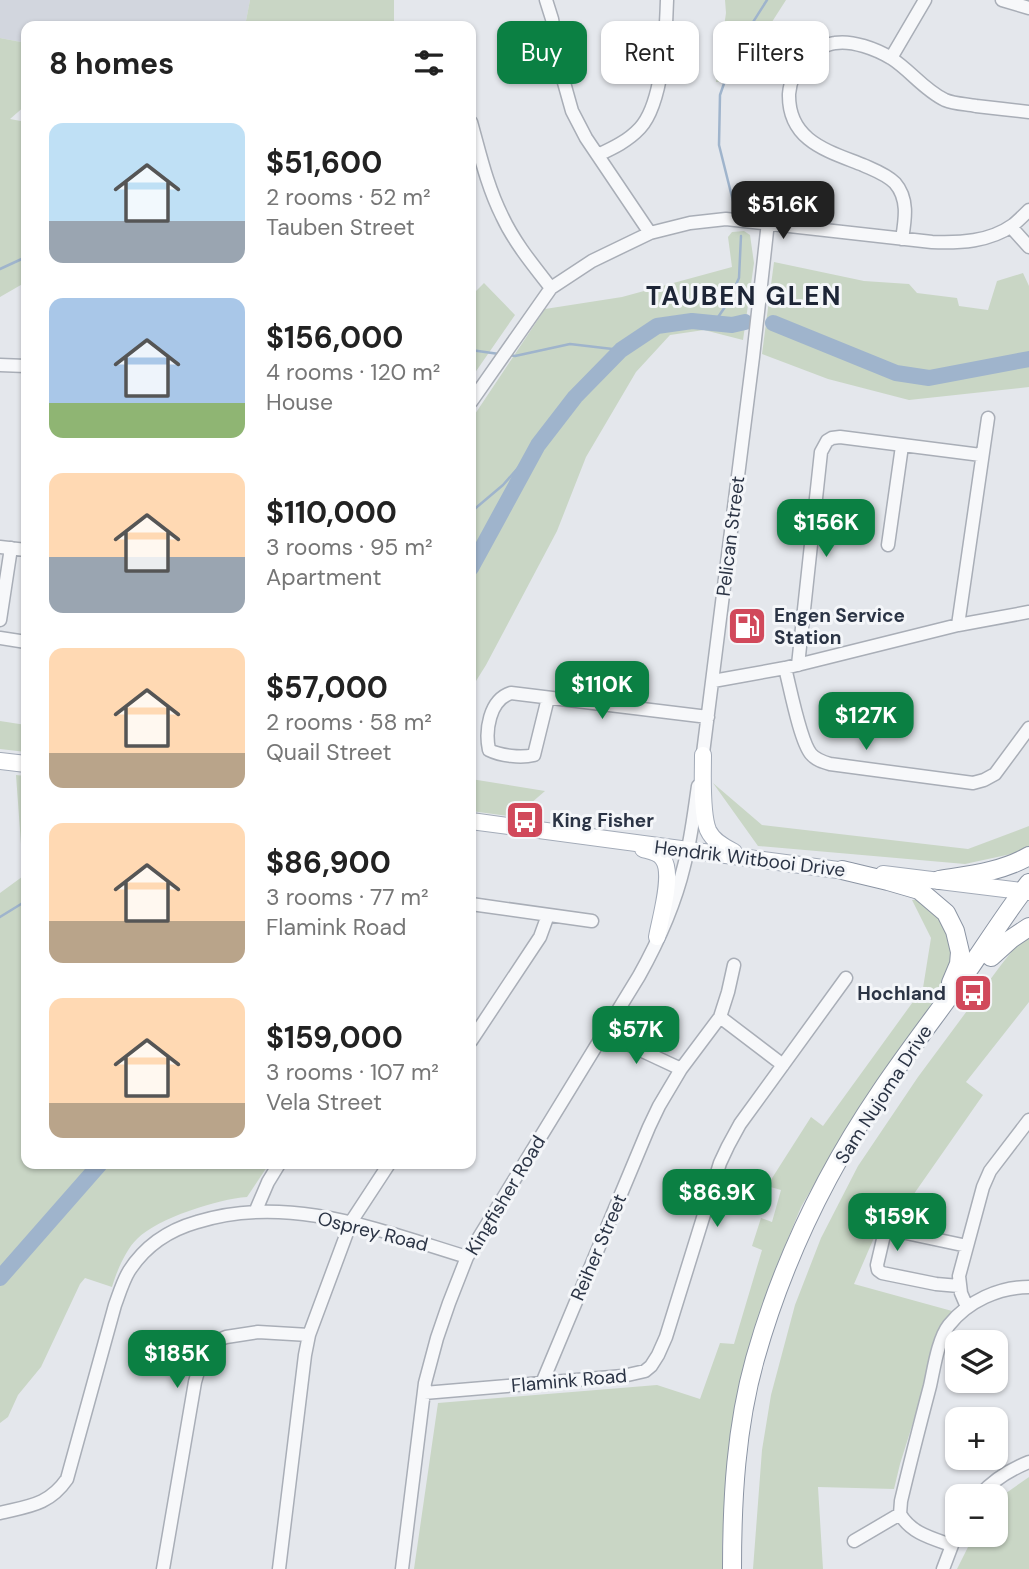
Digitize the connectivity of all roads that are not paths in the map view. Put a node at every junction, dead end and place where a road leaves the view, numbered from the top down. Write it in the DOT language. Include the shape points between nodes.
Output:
graph roads {
  1 [pos="546,0"];
  2 [pos="667,0"];
  3 [pos="925,0"];
  4 [pos="1002,0"];
  5 [pos="1029,8"];
  6 [pos="891,58"];
  7 [pos="1029,112"];
  8 [pos="476,140"];
  9 [pos="598,155"];
  10 [pos="1029,210"];
  11 [pos="768,222"];
  12 [pos="1011,227"];
  13 [pos="650,233"];
  14 [pos="902,239"];
  15 [pos="1029,247"];
  16 [pos="551,288"];
  17 [pos="0,365"];
  18 [pos="21,366"];
  19 [pos="476,395"];
  20 [pos="988,418"];
  21 [pos="902,446"];
  22 [pos="981,456"];
  23 [pos="888,545"];
  24 [pos="5,548"];
  25 [pos="1029,612"];
  26 [pos="0,620"];
  27 [pos="958,625"];
  28 [pos="0,638"];
  29 [pos="21,641"];
  30 [pos="792,666"];
  31 [pos="713,681"];
  32 [pos="548,698"];
  33 [pos="708,718"];
  34 [pos="1029,729"];
  35 [pos="703,755"];
  36 [pos="0,761"];
  37 [pos="21,763"];
  38 [pos="476,822"];
  39 [pos="603,839"];
  40 [pos="688,850"];
  41 [pos="1029,856"];
  42 [pos="750,857"];
  43 [pos="842,870"];
  44 [pos="939,880"];
  45 [pos="1027,892"];
  46 [pos="476,905"];
  47 [pos="548,915"];
  48 [pos="592,921"];
  49 [pos="1029,927"];
  50 [pos="657,937"];
  51 [pos="991,957"];
  52 [pos="734,965"];
  53 [pos="846,978"];
  54 [pos="942,1005"];
  55 [pos="720,1017"];
  56 [pos="476,1033"];
  57 [pos="604,1033"];
  58 [pos="783,1065"];
  59 [pos="681,1069"];
  60 [pos="1029,1120"];
  61 [pos="276,1169"];
  62 [pos="386,1169"];
  63 [pos="256,1210"];
  64 [pos="351,1222"];
  65 [pos="967,1246"];
  66 [pos="467,1257"];
  67 [pos="959,1286"];
  68 [pos="1029,1287"];
  69 [pos="967,1307"];
  70 [pos="309,1335"];
  71 [pos="542,1383"];
  72 [pos="424,1393"];
  73 [pos="1029,1462"];
  74 [pos="993,1484"];
  75 [pos="0,1513"];
  76 [pos="900,1514"];
  77 [pos="854,1541"];
  78 [pos="945,1543"];
  79 [pos="950,1547"];
  80 [pos="163,1569"];
  81 [pos="279,1569"];
  82 [pos="402,1569"];
  83 [pos="732,1569"];
  84 [pos="740,1569"];
  85 [pos="943,1569"];
  1 -- 9 [label="street" via="572,111"];
  2 -- 9 [label="street" via="653,108 639,130"];
  3 -- 6 [label="street"];
  4 -- 5 [label="street"];
  6 -- 7 [label="street" via="951,102"];
  6 -- 14 [label="street" via="852,43 834,43 817,50 794,75 789,102 797,126 812,143 894,182 905,207"];
  8 -- 16 [label="street" via="503,218"];
  9 -- 13 [label="street"];
  10 -- 12 [label="street"];
  11 -- 13 [label="street" via="719,219"];
  11 -- 14 [label="street"];
  11 -- 31 [label="street, Pelican Street"];
  12 -- 14 [label="street" via="958,243"];
  12 -- 15 [label="street"];
  13 -- 16 [label="street" via="592,261"];
  16 -- 19 [label="street"];
  17 -- 18 [label="street"];
  20 -- 22 [label="street"];
  21 -- 22 [label="street"];
  21 -- 23 [label="street"];
  21 -- 30 [label="street" via="840,437 824,446"];
  22 -- 27 [label="street"];
  24 -- 26 [label="street"];
  25 -- 27 [label="street"];
  27 -- 30 [label="street"];
  28 -- 29 [label="street"];
  30 -- 31 [label="street"];
  30 -- 34 [label="street" via="804,743 818,760 830,764 973,783 995,774"];
  31 -- 33 [label="street, Pelican Street"];
  32 -- 32 [label="street" via="534,755 489,750 491,718 498,700 511,693"];
  32 -- 33 [label="street"];
  33 -- 35 [label="street, Pelican Street"];
  35 -- 40 [label="street, Pelican Street"];
  35 -- 42 [label="main road" via="708,831 722,846"];
  36 -- 37 [label="main road"];
  38 -- 39 [label="main road, Hendrik Witbooi Drive"];
  39 -- 40 [label="main road, Hendrik Witbooi Drive"];
  39 -- 50 [label="main road" via="650,850 664,861 667,877"];
  40 -- 42 [label="main road, Hendrik Witbooi Drive"];
  40 -- 50 [label="street, Kingfisher Road"];
  41 -- 44 [label="highway" via="996,870"];
  42 -- 43 [label="main road, Hendrik Witbooi Drive"];
  43 -- 44 [label="main road, Hendrik Witbooi Drive"];
  43 -- 54 [label="highway" via="919,890 946,913 960,952"];
  44 -- 45 [label="main road, Hendrik Witbooi Drive"];
  45 -- 51 [label="highway, Sam Nujoma Drive"];
  45 -- 54 [label="highway, Sam Nujoma Drive"];
  46 -- 47 [label="street"];
  47 -- 48 [label="street"];
  47 -- 56 [label="street" via="540,937"];
  49 -- 51 [label="highway"];
  50 -- 57 [label="street, Kingfisher Road"];
  51 -- 84 [label="highway, Sam Nujoma Drive" via="887,1102 809,1239 762,1374 751,1428"];
  52 -- 55 [label="street, Reiher Street"];
  53 -- 58 [label="street, Flamink Road"];
  54 -- 83 [label="highway, Sam Nujoma Drive" via="880,1092 833,1171 796,1243 768,1318 741,1424 733,1495"];
  55 -- 58 [label="street"];
  55 -- 59 [label="street, Reiher Street"];
  57 -- 59 [label="street"];
  57 -- 66 [label="street, Kingfisher Road"];
  58 -- 71 [label="street, Flamink Road" via="727,1146 666,1337 651,1366 634,1375"];
  59 -- 71 [label="street, Reiher Street" via="649,1127"];
  60 -- 65 [label="street" via="990,1171"];
  61 -- 63 [label="street"];
  62 -- 64 [label="street"];
  63 -- 64 [label="street, Osprey Road"];
  63 -- 75 [label="street, Osprey Road" via="188,1224 142,1254 129,1271 115,1305 67,1479 46,1501"];
  64 -- 66 [label="street, Osprey Road"];
  64 -- 70 [label="street"];
  65 -- 67 [label="street"];
  65 -- 67 [label="street" via="887,1231 877,1265 882,1272"];
  66 -- 72 [label="street, Kingfisher Road" via="437,1338"];
  67 -- 69 [label="street"];
  68 -- 69 [label="street" via="1008,1288"];
  69 -- 76 [label="street" via="949,1325 941,1343"];
  70 -- 80 [label="street" via="258,1332 226,1337 204,1351"];
  70 -- 81 [label="street"];
  71 -- 72 [label="street, Flamink Road"];
  72 -- 82 [label="street, Kingfisher Road"];
  73 -- 74 [label="street"];
  76 -- 77 [label="street"];
  76 -- 78 [label="street" via="909,1527"];
  79 -- 85 [label="street"];
}
